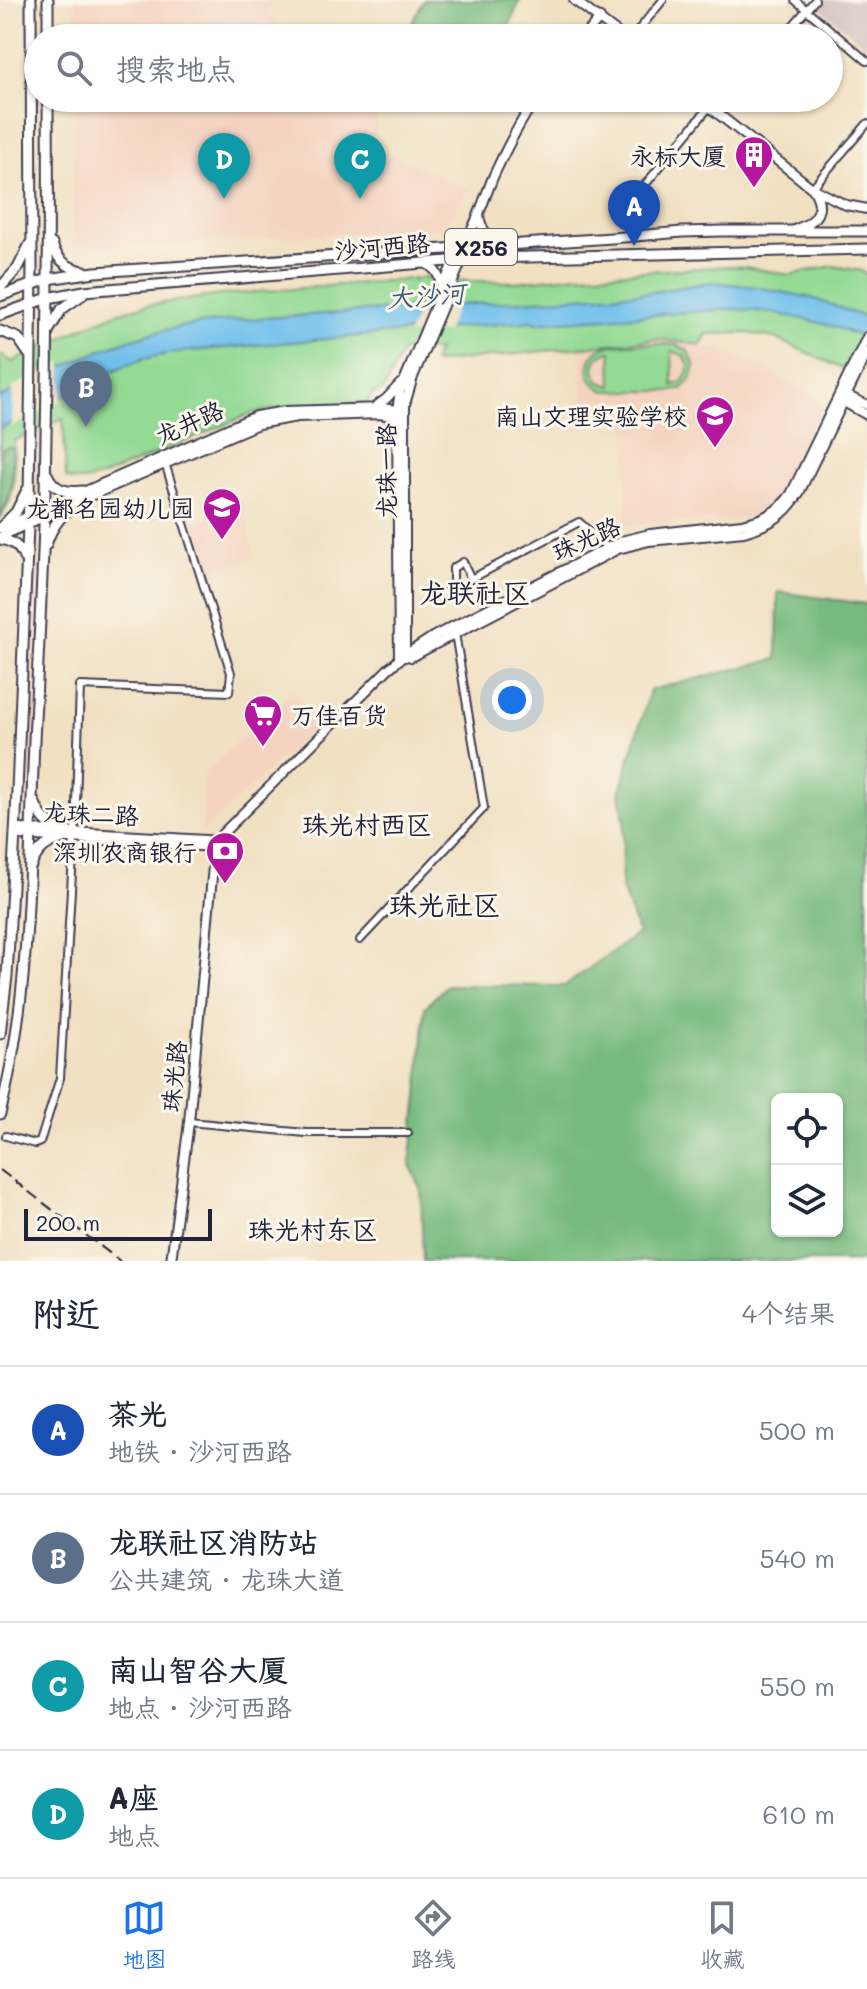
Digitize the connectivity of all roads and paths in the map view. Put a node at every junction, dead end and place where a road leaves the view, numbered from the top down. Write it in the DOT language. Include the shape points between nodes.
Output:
graph roads {
  1 [pos="31,0"];
  2 [pos="48,0"];
  3 [pos="574,0"];
  4 [pos="663,0"];
  5 [pos="795,0"];
  6 [pos="815,0"];
  7 [pos="807,10"];
  8 [pos="600,18"];
  9 [pos="31,24"];
  10 [pos="48,24"];
  11 [pos="595,24"];
  12 [pos="607,24"];
  13 [pos="643,24"];
  14 [pos="794,24"];
  15 [pos="823,24"];
  16 [pos="843,41"];
  17 [pos="867,61"];
  18 [pos="31,112"];
  19 [pos="48,112"];
  20 [pos="528,112"];
  21 [pos="711,112"];
  22 [pos="716,112"];
  23 [pos="867,124"];
  24 [pos="812,188"];
  25 [pos="479,209"];
  26 [pos="867,209"];
  27 [pos="639,212"];
  28 [pos="49,227"];
  29 [pos="867,231"];
  30 [pos="786,232"];
  31 [pos="32,237"];
  32 [pos="511,245"];
  33 [pos="464,246"];
  34 [pos="867,251"];
  35 [pos="458,260"];
  36 [pos="423,263"];
  37 [pos="95,272"];
  38 [pos="48,279"];
  39 [pos="32,284"];
  40 [pos="0,288"];
  41 [pos="93,290"];
  42 [pos="440,294"];
  43 [pos="0,296"];
  44 [pos="48,298"];
  45 [pos="32,303"];
  46 [pos="0,315"];
  47 [pos="0,331"];
  48 [pos="47,337"];
  49 [pos="867,337"];
  50 [pos="31,357"];
  51 [pos="862,359"];
  52 [pos="403,380"];
  53 [pos="844,397"];
  54 [pos="867,405"];
  55 [pos="368,409"];
  56 [pos="867,415"];
  57 [pos="400,416"];
  58 [pos="164,459"];
  59 [pos="45,467"];
  60 [pos="29,483"];
  61 [pos="82,495"];
  62 [pos="44,512"];
  63 [pos="28,519"];
  64 [pos="0,528"];
  65 [pos="0,538"];
  66 [pos="607,547"];
  67 [pos="26,566"];
  68 [pos="42,568"];
  69 [pos="431,601"];
  70 [pos="455,633"];
  71 [pos="402,659"];
  72 [pos="32,790"];
  73 [pos="15,832"];
  74 [pos="30,833"];
  75 [pos="69,835"];
  76 [pos="219,843"];
  77 [pos="29,872"];
  78 [pos="360,940"];
  79 [pos="0,1034"];
  80 [pos="0,1114"];
  81 [pos="189,1122"];
  82 [pos="408,1133"];
  83 [pos="6,1136"];
  84 [pos="171,1261"];
  1 -- 9 [label="main road"];
  2 -- 10 [label="main road"];
  3 -- 8 [label="street"];
  4 -- 13 [label="street"];
  5 -- 7 [label="street"];
  6 -- 7 [label="street"];
  7 -- 14 [label="street"];
  7 -- 15 [label="street"];
  8 -- 11 [label="street"];
  8 -- 12 [label="street"];
  16 -- 17 [label="street"];
  18 -- 31 [label="main road"];
  19 -- 28 [label="main road, X256"];
  20 -- 25 [label="street, 龙珠一路"];
  21 -- 27 [label="street" via="640,191"];
  22 -- 24 [label="street"];
  23 -- 24 [label="street"];
  24 -- 26 [label="street"];
  24 -- 30 [label="street" via="819,201 816,218"];
  25 -- 32 [label="street" via="486,234"];
  25 -- 33 [label="street, 龙珠一路"];
  28 -- 37 [label="main road, X256" via="60,260 76,270"];
  28 -- 38 [label="main road, X256"];
  29 -- 30 [label="main road, 沙河西路 / X256"];
  30 -- 32 [label="main road, 沙河西路 / X256" via="682,232"];
  31 -- 39 [label="main road"];
  31 -- 40 [label="main road" via="18,268"];
  32 -- 33 [label="main road, 沙河西路 / X256"];
  33 -- 35 [label="street, 龙珠一路"];
  33 -- 37 [label="main road, 沙河西路 / X256"];
  34 -- 35 [label="main road, 沙河西路 / X256"];
  35 -- 36 [label="main road, 沙河西路 / X256"];
  35 -- 42 [label="street, 龙珠一路"];
  35 -- 57 [label="street, 龙珠一路"];
  36 -- 41 [label="main road, 沙河西路 / X256"];
  36 -- 42 [label="street" via="438,275"];
  37 -- 38 [label="main road, 沙河西路"];
  38 -- 39 [label="main road, 沙河西路"];
  38 -- 44 [label="main road, X256"];
  39 -- 43 [label="main road, 沙河西路"];
  39 -- 45 [label="main road"];
  41 -- 44 [label="main road, 沙河西路 / X256"];
  41 -- 48 [label="main road" via="62,309"];
  42 -- 52 [label="street, 龙珠一路"];
  44 -- 45 [label="main road, 沙河西路 / X256"];
  44 -- 48 [label="main road"];
  45 -- 46 [label="main road, 沙河西路"];
  45 -- 50 [label="main road"];
  47 -- 50 [label="main road" via="18,338"];
  48 -- 59 [label="main road"];
  49 -- 51 [label="street, 珠光路"];
  50 -- 60 [label="main road"];
  51 -- 53 [label="street, 珠光路"];
  52 -- 55 [label="street" via="384,401"];
  52 -- 57 [label="street, 龙珠一路"];
  53 -- 54 [label="street"];
  53 -- 56 [label="street"];
  53 -- 66 [label="street, 珠光路" via="791,494 775,512 742,524 650,534"];
  53 -- 70 [label="street, 珠光路" via="799,493 775,520 744,532 618,549"];
  55 -- 57 [label="street, 龙井路" via="389,408"];
  55 -- 58 [label="street, 龙井路" via="256,416"];
  57 -- 58 [label="street, 龙井路" via="272,421"];
  57 -- 71 [label="street, 龙珠一路"];
  58 -- 61 [label="street, 龙井路"];
  58 -- 75 [label="street" via="231,673 229,692 80,686"];
  59 -- 61 [label="main road" via="54,486"];
  59 -- 62 [label="main road"];
  60 -- 63 [label="main road"];
  60 -- 64 [label="main road" via="16,512"];
  61 -- 62 [label="street, 龙井路"];
  61 -- 68 [label="main road" via="52,528"];
  62 -- 63 [label="street, 龙井路"];
  62 -- 68 [label="main road"];
  63 -- 64 [label="street, 龙井路"];
  63 -- 65 [label="street, 龙井路"];
  63 -- 67 [label="main road"];
  65 -- 67 [label="main road" via="19,548"];
  66 -- 69 [label="street" via="579,522 471,579 463,562 453,568 453,588"];
  66 -- 71 [label="street, 珠光路" via="434,636"];
  67 -- 73 [label="main road"];
  68 -- 72 [label="main road"];
  70 -- 71 [label="street, 珠光路"];
  70 -- 78 [label="street" via="484,808"];
  71 -- 76 [label="street, 珠光路" via="228,826"];
  72 -- 74 [label="main road"];
  72 -- 75 [label="main road" via="39,813"];
  73 -- 74 [label="street, 龙珠二路"];
  73 -- 79 [label="main road"];
  74 -- 75 [label="street, 龙珠二路"];
  74 -- 77 [label="main road"];
  75 -- 76 [label="street, 龙珠二路"];
  75 -- 77 [label="main road" via="44,845"];
  75 -- 83 [label="street" via="60,1078 40,1142"];
  76 -- 81 [label="street, 珠光路"];
  77 -- 80 [label="main road" via="20,1003"];
  81 -- 82 [label="street" via="306,1133"];
  81 -- 84 [label="street, 珠光路"];
}
